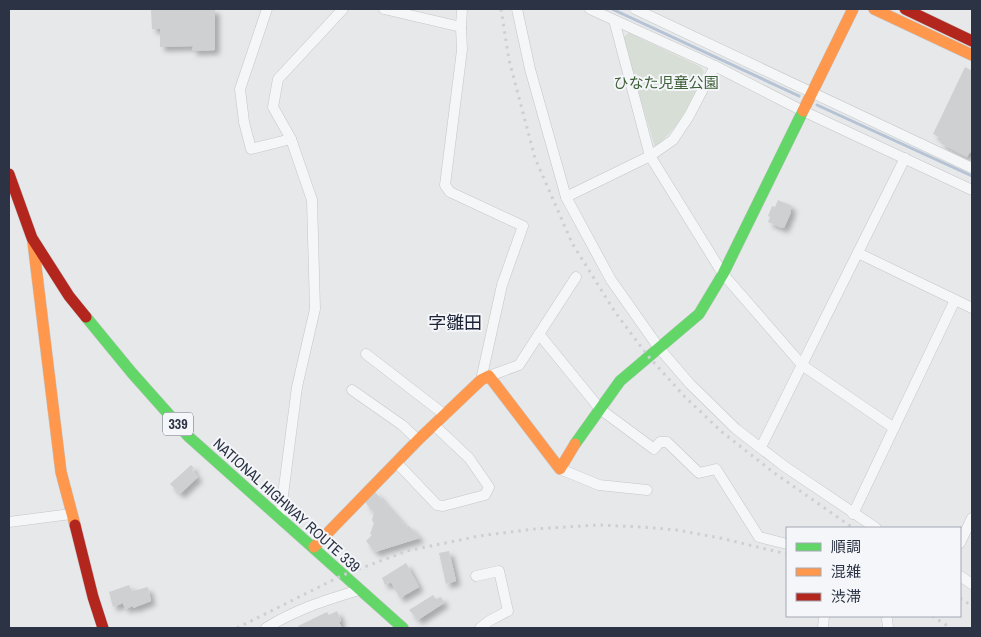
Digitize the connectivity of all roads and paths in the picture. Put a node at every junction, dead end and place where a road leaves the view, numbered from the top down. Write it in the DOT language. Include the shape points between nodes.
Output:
graph roads {
  1 [pos="268,9"];
  2 [pos="343,9"];
  3 [pos="384,9"];
  4 [pos="462,9"];
  5 [pos="517,9"];
  6 [pos="590,9"];
  7 [pos="635,9"];
  8 [pos="853,9"];
  9 [pos="874,9"];
  10 [pos="905,9"];
  11 [pos="614,20"];
  12 [pos="461,26"];
  13 [pos="972,41"];
  14 [pos="972,55"];
  15 [pos="715,66"];
  16 [pos="812,92"];
  17 [pos="803,110"];
  18 [pos="291,139"];
  19 [pos="650,156"];
  20 [pos="905,158"];
  21 [pos="972,168"];
  22 [pos="9,174"];
  23 [pos="972,190"];
  24 [pos="566,197"];
  25 [pos="32,238"];
  26 [pos="858,253"];
  27 [pos="723,274"];
  28 [pos="576,277"];
  29 [pos="955,300"];
  30 [pos="972,308"];
  31 [pos="539,334"];
  32 [pos="659,348"];
  33 [pos="366,354"];
  34 [pos="802,365"];
  35 [pos="485,378"];
  36 [pos="352,390"];
  37 [pos="600,409"];
  38 [pos="445,415"];
  39 [pos="434,425"];
  40 [pos="894,428"];
  41 [pos="418,440"];
  42 [pos="761,447"];
  43 [pos="396,462"];
  44 [pos="560,469"];
  45 [pos="647,490"];
  46 [pos="71,514"];
  47 [pos="853,514"];
  48 [pos="280,518"];
  49 [pos="972,518"];
  50 [pos="9,522"];
  51 [pos="874,527"];
  52 [pos="961,541"];
  53 [pos="786,544"];
  54 [pos="314,547"];
  55 [pos="476,576"];
  56 [pos="961,577"];
  57 [pos="972,584"];
  58 [pos="358,590"];
  59 [pos="104,628"];
  60 [pos="266,628"];
  61 [pos="403,628"];
  62 [pos="480,628"];
  1 -- 18 [label="street" via="240,89 244,122 251,149"];
  2 -- 18 [label="street" via="278,79 273,107"];
  3 -- 12 [label="street"];
  4 -- 12 [label="street"];
  5 -- 24 [label="street" via="530,69"];
  6 -- 11 [label="street"];
  7 -- 16 [label="street"];
  8 -- 16 [label="main road"];
  9 -- 14 [label="main road"];
  10 -- 13 [label="main road"];
  11 -- 15 [label="street"];
  11 -- 19 [label="street"];
  12 -- 35 [label="street" via="462,50 445,185 450,192 523,226 502,286"];
  15 -- 17 [label="street"];
  15 -- 19 [label="street" via="674,140"];
  16 -- 17 [label="main road"];
  16 -- 21 [label="street"];
  17 -- 20 [label="street"];
  17 -- 27 [label="main road"];
  18 -- 48 [label="street" via="312,200 315,309 297,388"];
  19 -- 24 [label="street"];
  19 -- 27 [label="street"];
  20 -- 23 [label="street"];
  20 -- 26 [label="street"];
  22 -- 25 [label="main road, NATIONAL HIGHWAY ROUTE 339 / 339"];
  24 -- 32 [label="street" via="611,280"];
  25 -- 46 [label="main road" via="60,472"];
  25 -- 48 [label="main road, NATIONAL HIGHWAY ROUTE 339 / 339" via="69,296 189,437"];
  26 -- 29 [label="street"];
  26 -- 34 [label="street"];
  27 -- 32 [label="main road" via="699,314"];
  27 -- 34 [label="street"];
  28 -- 31 [label="street"];
  29 -- 30 [label="street"];
  29 -- 40 [label="street"];
  31 -- 35 [label="street" via="519,365"];
  31 -- 37 [label="street"];
  32 -- 37 [label="main road" via="620,381"];
  32 -- 42 [label="street" via="736,429"];
  33 -- 38 [label="street"];
  34 -- 40 [label="street"];
  34 -- 42 [label="street"];
  35 -- 38 [label="main road"];
  35 -- 44 [label="main road"];
  36 -- 41 [label="street" via="402,424"];
  37 -- 44 [label="main road"];
  37 -- 53 [label="street" via="654,449 660,442 667,442 700,473 716,469 759,537"];
  38 -- 39 [label="main road"];
  39 -- 41 [label="main road"];
  39 -- 43 [label="street" via="469,458 489,487 485,495 437,505"];
  40 -- 47 [label="street"];
  41 -- 43 [label="main road"];
  42 -- 47 [label="street"];
  43 -- 54 [label="main road"];
  44 -- 45 [label="street" via="599,485"];
  46 -- 50 [label="street"];
  46 -- 59 [label="main road"];
  47 -- 51 [label="street"];
  48 -- 54 [label="main road, NATIONAL HIGHWAY ROUTE 339 / 339"];
  49 -- 52 [label="street"];
  54 -- 58 [label="main road, NATIONAL HIGHWAY ROUTE 339 / 339"];
  55 -- 62 [label="street" via="499,571 508,611"];
  56 -- 57 [label="street"];
  58 -- 60 [label="street" via="289,614"];
  58 -- 61 [label="main road, NATIONAL HIGHWAY ROUTE 339 / 339"];
}
